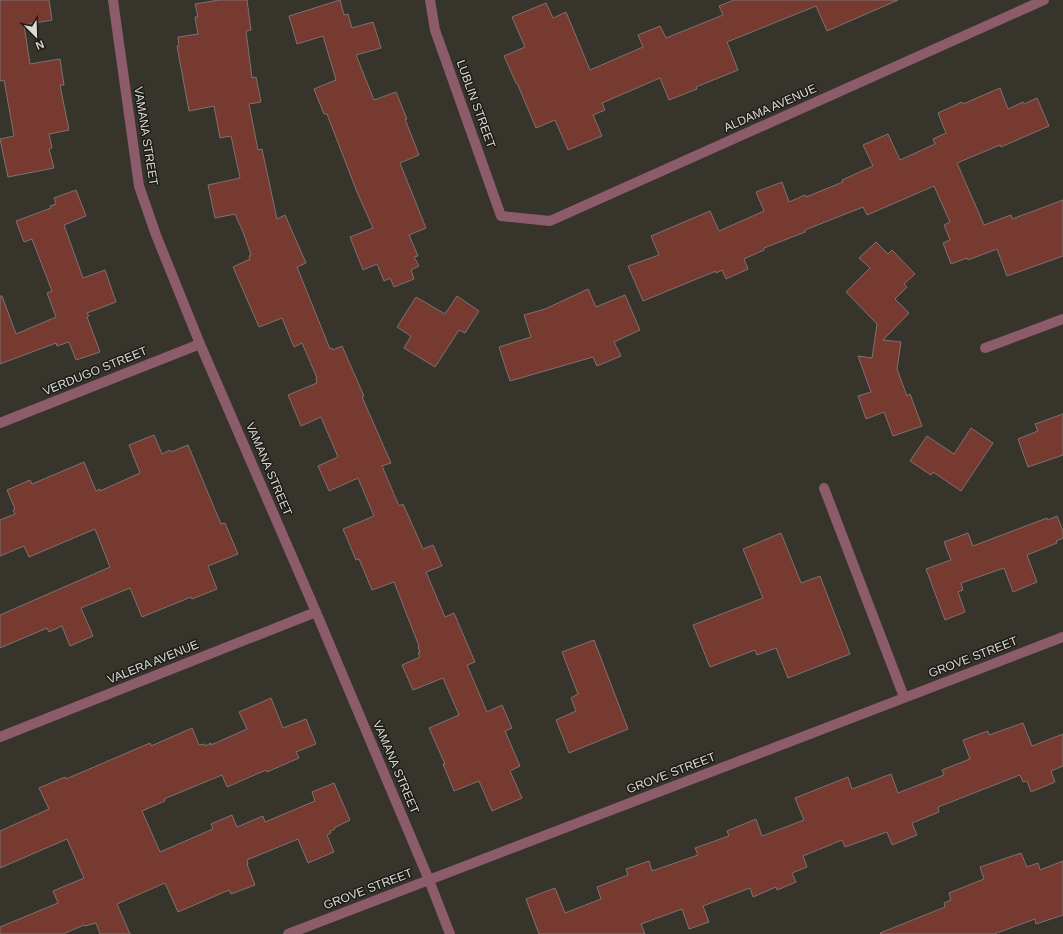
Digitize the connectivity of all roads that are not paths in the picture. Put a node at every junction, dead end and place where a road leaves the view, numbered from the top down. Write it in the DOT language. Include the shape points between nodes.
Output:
graph roads {
  1 [pos="113,0"];
  2 [pos="430,0"];
  3 [pos="1044,0"];
  4 [pos="502,216"];
  5 [pos="1063,318"];
  6 [pos="200,344"];
  7 [pos="985,348"];
  8 [pos="0,423"];
  9 [pos="824,488"];
  10 [pos="316,612"];
  11 [pos="1063,637"];
  12 [pos="904,698"];
  13 [pos="0,737"];
  14 [pos="429,880"];
  15 [pos="288,934"];
  16 [pos="450,934"];
  1 -- 6 [label="street, VAMANA STREET" via="139,186"];
  2 -- 4 [label="street, LUBLIN STREET" via="436,30"];
  3 -- 4 [label="street, ALDAMA AVENUE" via="550,221"];
  5 -- 7 [label="street"];
  6 -- 8 [label="street, VERDUGO STREET"];
  6 -- 10 [label="street, VAMANA STREET"];
  9 -- 12 [label="street"];
  10 -- 13 [label="street, VALERA AVENUE"];
  10 -- 14 [label="street, VAMANA STREET"];
  11 -- 12 [label="street, GROVE STREET"];
  12 -- 14 [label="street, GROVE STREET"];
  14 -- 15 [label="street, GROVE STREET"];
  14 -- 16 [label="street, VAMANA STREET"];
}
